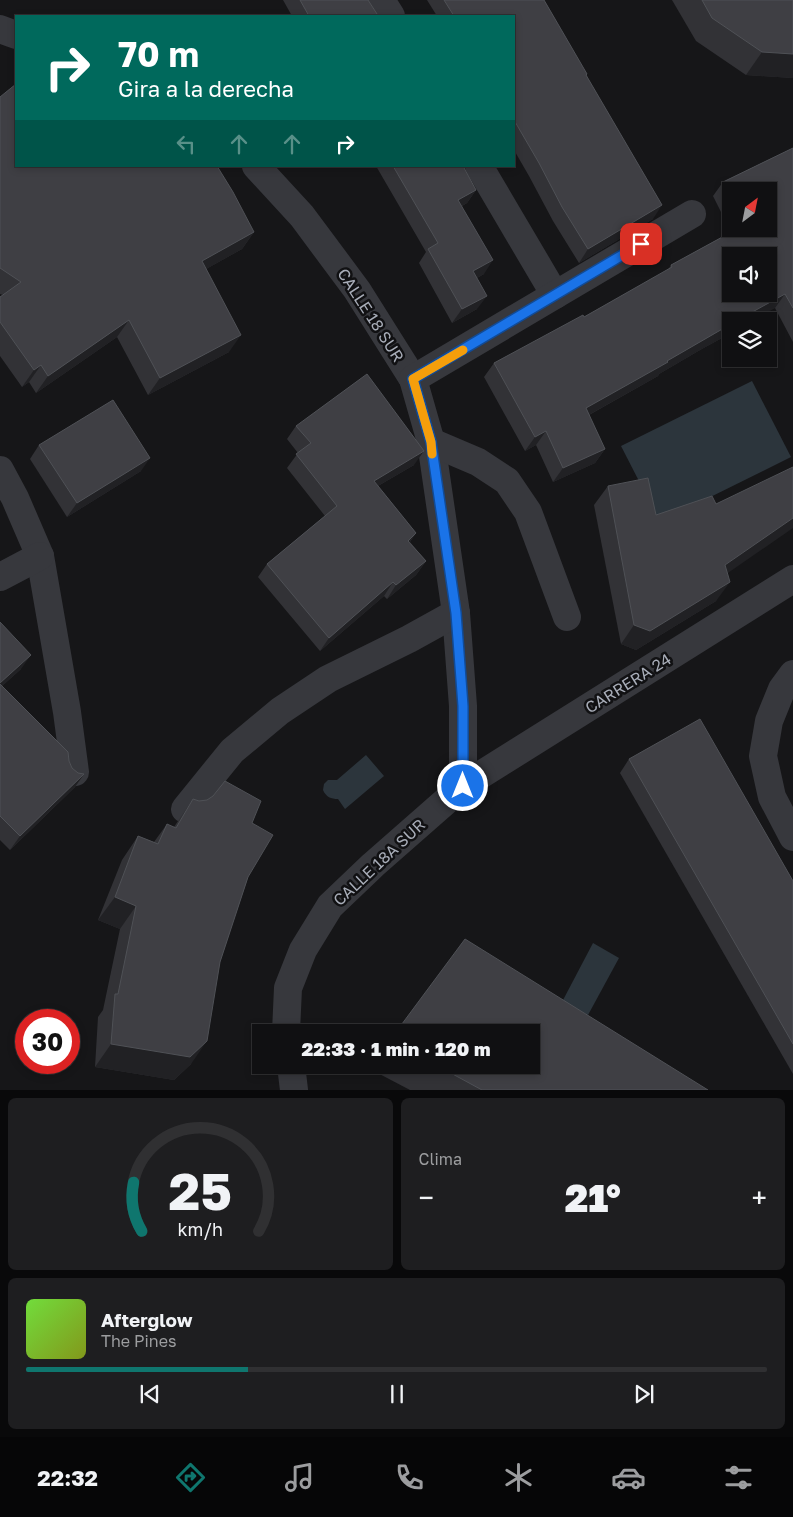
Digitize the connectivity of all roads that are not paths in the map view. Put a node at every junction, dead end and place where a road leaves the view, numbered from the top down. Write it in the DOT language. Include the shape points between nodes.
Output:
graph roads {
  1 [pos="381,0"];
  2 [pos="390,15"];
  3 [pos="0,29"];
  4 [pos="15,35"];
  5 [pos="257,167"];
  6 [pos="480,167"];
  7 [pos="692,214"];
  8 [pos="555,295"];
  9 [pos="413,379"];
  10 [pos="431,442"];
  11 [pos="0,470"];
  12 [pos="40,556"];
  13 [pos="0,577"];
  14 [pos="793,579"];
  15 [pos="456,613"];
  16 [pos="567,617"];
  17 [pos="793,674"];
  18 [pos="75,772"];
  19 [pos="463,786"];
  20 [pos="185,809"];
  21 [pos="793,837"];
  22 [pos="286,1024"];
  23 [pos="292,1074"];
  24 [pos="294,1090"];
  1 -- 2 [label="street"];
  3 -- 4 [label="street"];
  5 -- 9 [label="street, CALLE 18 SUR" via="302,216 357,290"];
  6 -- 8 [label="street"];
  7 -- 8 [label="street"];
  8 -- 9 [label="street"];
  9 -- 10 [label="street, CALLE 18 SUR"];
  10 -- 15 [label="street, CALLE 18 SUR"];
  10 -- 16 [label="street" via="478,462 507,481 528,512"];
  11 -- 12 [label="street" via="16,498"];
  12 -- 13 [label="street"];
  12 -- 18 [label="street"];
  14 -- 19 [label="street, CARRERA 24"];
  15 -- 19 [label="street, CALLE 18 SUR" via="463,706"];
  15 -- 20 [label="street" via="328,679 280,711 232,752"];
  17 -- 21 [label="street" via="782,690 770,721 763,756 772,797"];
  19 -- 22 [label="street, CALLE 18A SUR" via="330,906 303,950 288,988"];
  23 -- 24 [label="street"];
}
